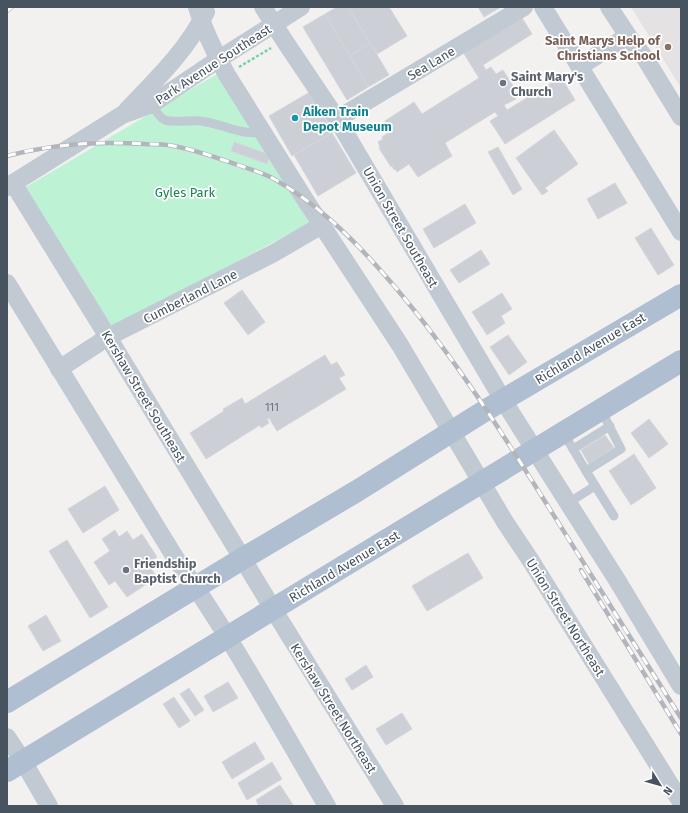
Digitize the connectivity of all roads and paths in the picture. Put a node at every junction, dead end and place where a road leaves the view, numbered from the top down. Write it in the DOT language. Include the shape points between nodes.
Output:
graph roads {
  1 [pos="263,7"];
  2 [pos="301,7"];
  3 [pos="524,7"];
  4 [pos="543,7"];
  5 [pos="608,7"];
  6 [pos="202,12"];
  7 [pos="274,24"];
  8 [pos="628,36"];
  9 [pos="273,46"];
  10 [pos="219,59"];
  11 [pos="580,66"];
  12 [pos="235,70"];
  13 [pos="152,104"];
  14 [pos="122,115"];
  15 [pos="681,117"];
  16 [pos="337,119"];
  17 [pos="263,132"];
  18 [pos="10,185"];
  19 [pos="322,225"];
  20 [pos="681,232"];
  21 [pos="7,283"];
  22 [pos="681,294"];
  23 [pos="108,337"];
  24 [pos="681,361"];
  25 [pos="59,369"];
  26 [pos="502,400"];
  27 [pos="605,418"];
  28 [pos="452,432"];
  29 [pos="568,440"];
  30 [pos="534,450"];
  31 [pos="586,471"];
  32 [pos="482,482"];
  33 [pos="595,486"];
  34 [pos="568,503"];
  35 [pos="614,516"];
  36 [pos="242,559"];
  37 [pos="196,587"];
  38 [pos="273,609"];
  39 [pos="227,637"];
  40 [pos="681,686"];
  41 [pos="7,702"];
  42 [pos="7,737"];
  43 [pos="15,766"];
  44 [pos="681,802"];
  45 [pos="49,806"];
  46 [pos="327,806"];
  47 [pos="395,806"];
  1 -- 7 [label="street, Union Street Southeast"];
  2 -- 7 [label="street, Park Avenue Southeast"];
  3 -- 16 [label="street, Sea Lane"];
  4 -- 11 [label="street"];
  5 -- 8 [label="street"];
  6 -- 10 [label="street"];
  6 -- 14 [label="street, Park Avenue Southeast" via="167,69"];
  7 -- 10 [label="street, Park Avenue Southeast"];
  7 -- 16 [label="street, Union Street Southeast"];
  8 -- 11 [label="street"];
  8 -- 15 [label="street" via="645,58"];
  9 -- 12 [label="path"];
  10 -- 13 [label="street, Park Avenue Southeast"];
  10 -- 17 [label="street"];
  11 -- 20 [label="street"];
  13 -- 14 [label="street, Park Avenue Southeast"];
  13 -- 17 [label="lane" via="159,116 166,120 200,121 253,134"];
  14 -- 18 [label="street, Park Avenue Southeast"];
  16 -- 26 [label="street, Union Street Southeast"];
  17 -- 19 [label="street"];
  18 -- 23 [label="street, Kershaw Street Southeast"];
  19 -- 23 [label="street, Cumberland Lane" via="274,253"];
  19 -- 28 [label="street" via="400,344"];
  21 -- 25 [label="street"];
  22 -- 26 [label="main road, Richland Avenue East"];
  23 -- 25 [label="street, Cumberland Lane"];
  23 -- 36 [label="street, Kershaw Street Southeast"];
  24 -- 27 [label="main road, Richland Avenue East"];
  25 -- 37 [label="street" via="176,559"];
  26 -- 28 [label="main road, Richland Avenue East"];
  26 -- 30 [label="street, Union Street Southeast"];
  27 -- 29 [label="main road, Richland Avenue East"];
  27 -- 31 [label="lane" via="622,449"];
  28 -- 32 [label="street, Union Street Northeast"];
  28 -- 36 [label="main road, Richland Avenue East"];
  29 -- 30 [label="main road, Richland Avenue East"];
  29 -- 31 [label="lane"];
  30 -- 32 [label="main road, Richland Avenue East"];
  30 -- 34 [label="street"];
  31 -- 33 [label="lane"];
  32 -- 38 [label="main road, Richland Avenue East"];
  32 -- 44 [label="street, Union Street Northeast"];
  33 -- 34 [label="lane"];
  33 -- 35 [label="lane"];
  34 -- 40 [label="street"];
  36 -- 37 [label="main road, Richland Avenue East"];
  36 -- 38 [label="street, Kershaw Street Southeast"];
  37 -- 39 [label="street"];
  37 -- 41 [label="main road, Richland Avenue East"];
  38 -- 39 [label="main road, Richland Avenue East"];
  38 -- 47 [label="street, Kershaw Street Northeast"];
  39 -- 43 [label="main road, Richland Avenue East"];
  39 -- 46 [label="street"];
  42 -- 43 [label="street"];
  43 -- 45 [label="street"];
}
